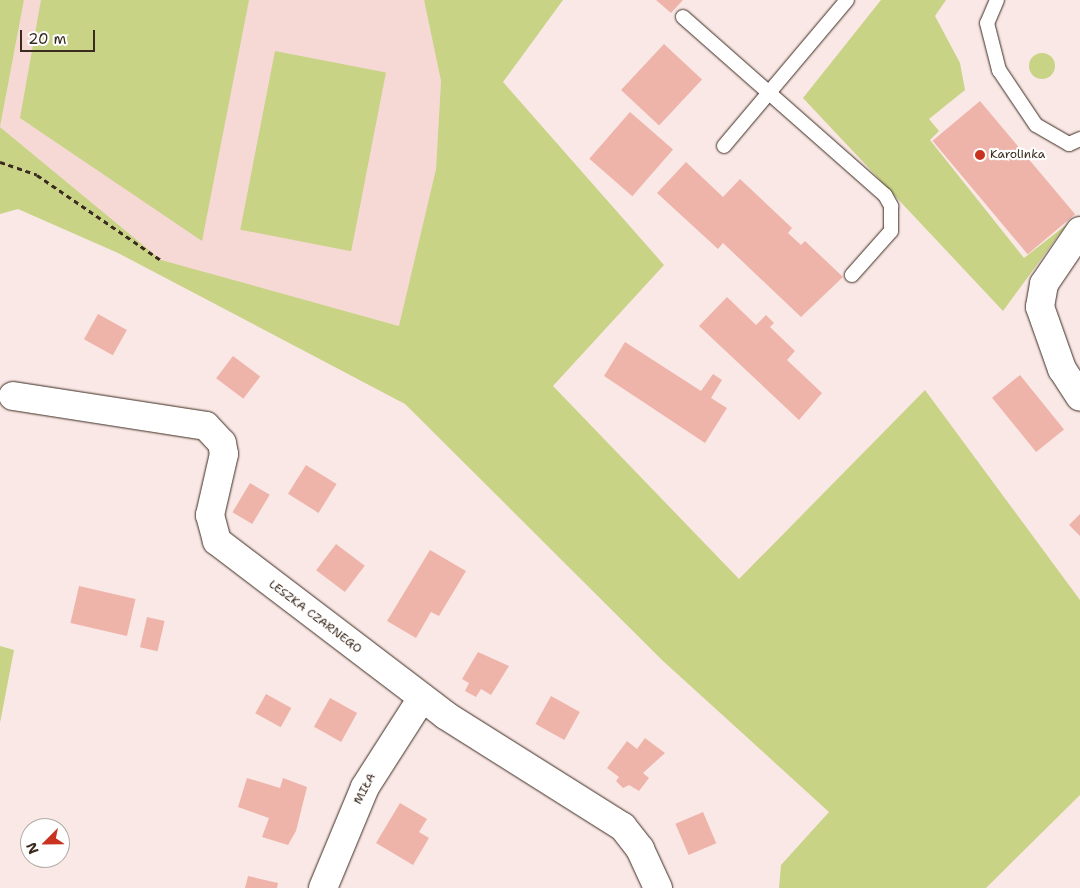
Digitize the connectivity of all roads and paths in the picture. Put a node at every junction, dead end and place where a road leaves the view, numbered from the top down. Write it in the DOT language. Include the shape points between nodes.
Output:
graph roads {
  1 [pos="847,0"];
  2 [pos="997,0"];
  3 [pos="683,17"];
  4 [pos="772,91"];
  5 [pos="1080,139"];
  6 [pos="724,146"];
  7 [pos="0,162"];
  8 [pos="1080,231"];
  9 [pos="162,260"];
  10 [pos="852,275"];
  11 [pos="13,396"];
  12 [pos="1080,397"];
  13 [pos="422,698"];
  14 [pos="323,888"];
  15 [pos="658,888"];
  1 -- 4 [label="lane"];
  2 -- 5 [label="lane" via="987,24 999,70 1036,125 1069,144"];
  3 -- 4 [label="lane"];
  4 -- 6 [label="lane"];
  4 -- 10 [label="lane" via="868,177 892,206 891,231"];
  7 -- 9 [label="path" via="37,175"];
  8 -- 12 [label="street" via="1044,284 1040,307 1062,370"];
  11 -- 13 [label="street, LESZKA CZARNEGO" via="206,426 222,443 224,454 210,515 217,541"];
  13 -- 14 [label="street, MIŁA" via="365,787"];
  13 -- 15 [label="street, LESZKA CZARNEGO" via="623,827 640,849"];
}
